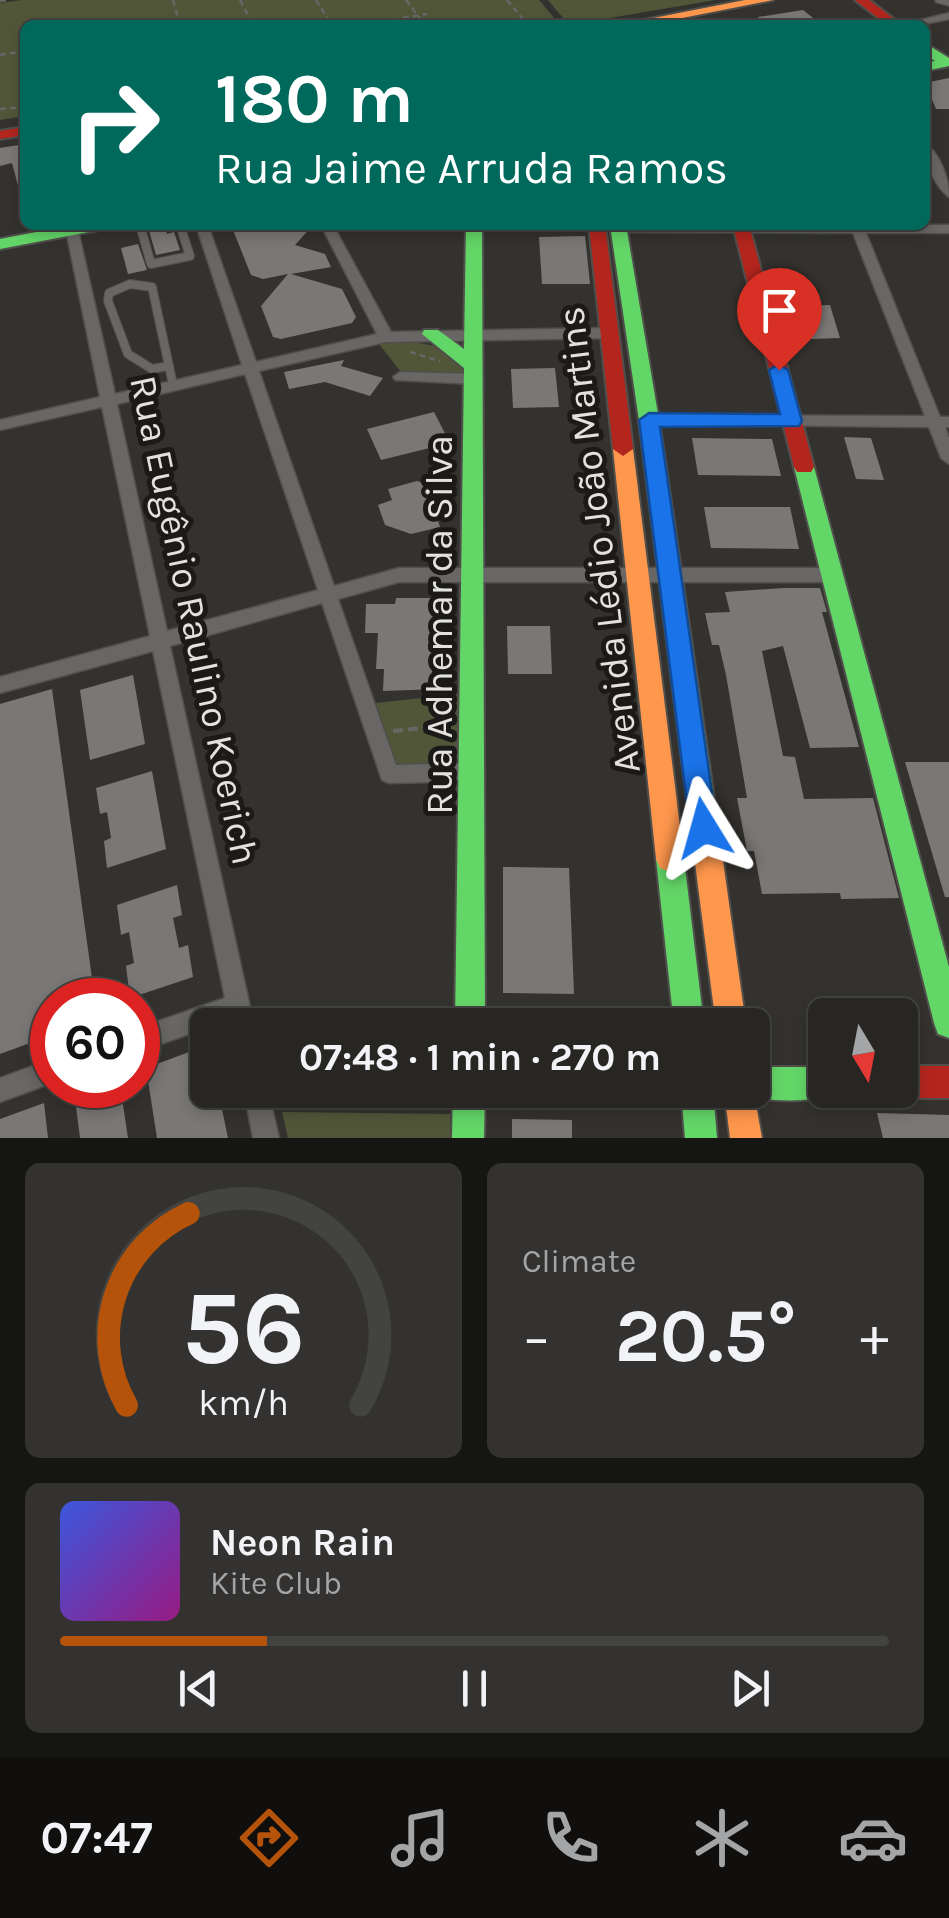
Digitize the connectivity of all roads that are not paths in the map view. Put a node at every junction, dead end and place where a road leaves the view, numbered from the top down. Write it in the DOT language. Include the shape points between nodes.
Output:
graph roads {
  1 [pos="767,0"];
  2 [pos="861,0"];
  3 [pos="938,0"];
  4 [pos="949,3"];
  5 [pos="653,20"];
  6 [pos="888,20"];
  7 [pos="930,157"];
  8 [pos="949,193"];
  9 [pos="72,230"];
  10 [pos="141,230"];
  11 [pos="182,230"];
  12 [pos="204,230"];
  13 [pos="330,230"];
  14 [pos="474,230"];
  15 [pos="611,230"];
  16 [pos="612,230"];
  17 [pos="743,230"];
  18 [pos="857,230"];
  19 [pos="0,244"];
  20 [pos="610,333"];
  21 [pos="431,334"];
  22 [pos="475,334"];
  23 [pos="392,342"];
  24 [pos="169,366"];
  25 [pos="250,368"];
  26 [pos="152,369"];
  27 [pos="475,373"];
  28 [pos="400,376"];
  29 [pos="166,387"];
  30 [pos="109,400"];
  31 [pos="649,420"];
  32 [pos="792,421"];
  33 [pos="942,422"];
  34 [pos="0,425"];
  35 [pos="949,458"];
  36 [pos="474,573"];
  37 [pos="640,574"];
  38 [pos="669,574"];
  39 [pos="832,575"];
  40 [pos="326,592"];
  41 [pos="160,640"];
  42 [pos="0,685"];
  43 [pos="473,772"];
  44 [pos="239,1008"];
  45 [pos="470,1008"];
  46 [pos="688,1008"];
  47 [pos="729,1008"];
  48 [pos="949,1023"];
  49 [pos="190,1027"];
  50 [pos="160,1035"];
  51 [pos="30,1079"];
  52 [pos="808,1082"];
  53 [pos="918,1082"];
  54 [pos="949,1082"];
  55 [pos="770,1083"];
  56 [pos="0,1090"];
  57 [pos="260,1108"];
  58 [pos="469,1108"];
  59 [pos="698,1108"];
  60 [pos="742,1108"];
  61 [pos="266,1138"];
  62 [pos="468,1138"];
  63 [pos="702,1138"];
  64 [pos="746,1138"];
  1 -- 5 [label="main road"];
  2 -- 6 [label="main road"];
  3 -- 4 [label="lane"];
  7 -- 8 [label="street"];
  9 -- 19 [label="main road"];
  9 -- 30 [label="street, Rua Eugênio Raulino Koerich"];
  10 -- 11 [label="lane" via="151,264 190,256"];
  12 -- 25 [label="street"];
  13 -- 23 [label="street"];
  14 -- 22 [label="main road, Rua Adhemar da Silva"];
  15 -- 20 [label="main road, Avenida Lédio João Martins"];
  16 -- 31 [label="main road, Avenida Lédio João Martins"];
  17 -- 32 [label="main road"];
  18 -- 33 [label="street"];
  20 -- 22 [label="street"];
  20 -- 37 [label="main road, Avenida Lédio João Martins"];
  21 -- 22 [label="street"];
  21 -- 23 [label="street"];
  21 -- 27 [label="main road"];
  22 -- 27 [label="main road, Rua Adhemar da Silva"];
  23 -- 25 [label="street"];
  24 -- 26 [label="lane"];
  24 -- 26 [label="lane" via="152,287 118,287 108,300 128,354"];
  24 -- 29 [label="lane"];
  25 -- 29 [label="street"];
  25 -- 40 [label="street"];
  26 -- 29 [label="lane"];
  27 -- 28 [label="street"];
  27 -- 36 [label="main road, Rua Adhemar da Silva"];
  29 -- 30 [label="street"];
  30 -- 34 [label="street"];
  30 -- 41 [label="street, Rua Eugênio Raulino Koerich"];
  31 -- 32 [label="street"];
  31 -- 38 [label="main road, Avenida Lédio João Martins"];
  32 -- 33 [label="street"];
  32 -- 39 [label="main road"];
  33 -- 35 [label="street"];
  36 -- 37 [label="street"];
  36 -- 40 [label="street" via="399,575"];
  36 -- 43 [label="main road, Rua Adhemar da Silva"];
  37 -- 38 [label="street"];
  37 -- 46 [label="main road, Avenida Lédio João Martins"];
  38 -- 39 [label="street"];
  38 -- 47 [label="main road, Avenida Lédio João Martins"];
  39 -- 48 [label="main road"];
  40 -- 41 [label="street"];
  40 -- 43 [label="street" via="388,774"];
  41 -- 42 [label="street"];
  41 -- 44 [label="street, Rua Eugênio Raulino Koerich"];
  43 -- 45 [label="main road, Rua Adhemar da Silva"];
  49 -- 50 [label="street"];
  51 -- 56 [label="street"];
  52 -- 55 [label="main road"];
  53 -- 54 [label="main road"];
  57 -- 61 [label="street"];
  58 -- 62 [label="main road"];
  59 -- 63 [label="main road"];
  60 -- 64 [label="main road"];
}
